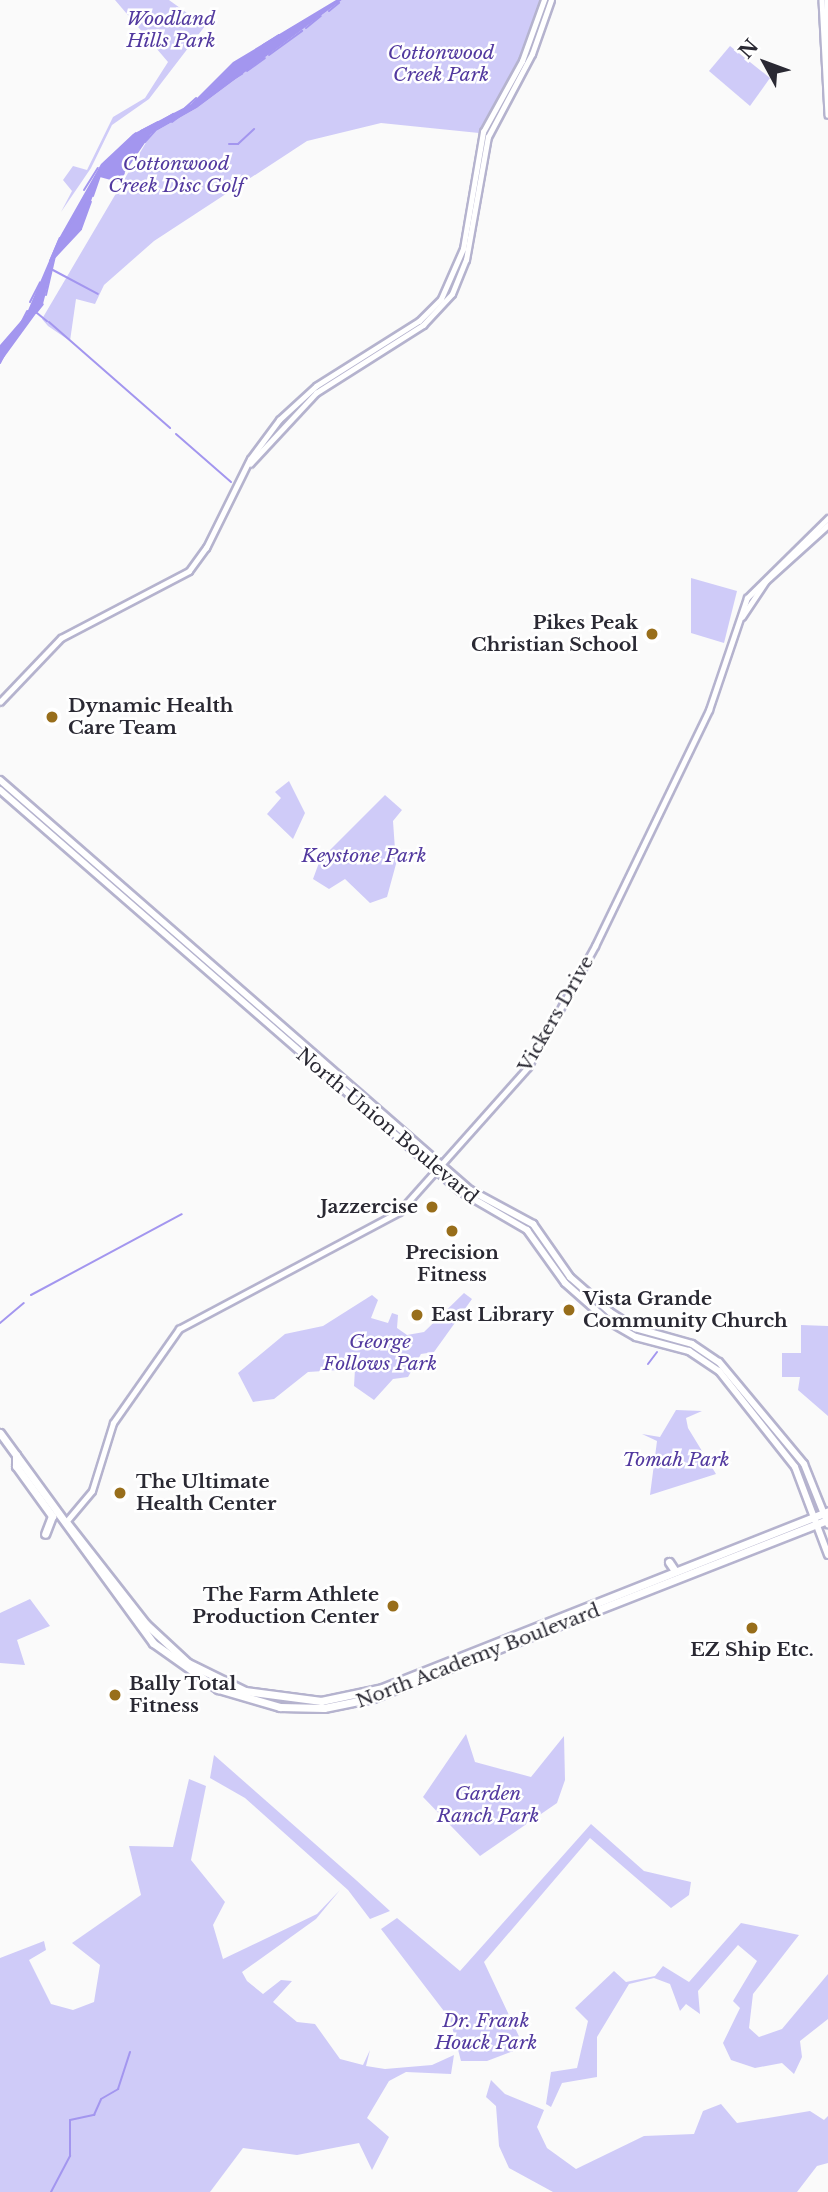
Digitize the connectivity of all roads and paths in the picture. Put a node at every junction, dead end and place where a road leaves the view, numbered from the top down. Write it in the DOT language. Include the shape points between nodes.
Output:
graph roads {
  1 [pos="544,0"];
  2 [pos="551,0"];
  3 [pos="825,0"];
  4 [pos="828,90"];
  5 [pos="828,116"];
  6 [pos="250,464"];
  7 [pos="828,518"];
  8 [pos="828,525"];
  9 [pos="741,618"];
  10 [pos="0,702"];
  11 [pos="0,780"];
  12 [pos="0,790"];
  13 [pos="367,1110"];
  14 [pos="393,1122"];
  15 [pos="440,1168"];
  16 [pos="493,1211"];
  17 [pos="518,1214"];
  18 [pos="0,1433"];
  19 [pos="16,1454"];
  20 [pos="826,1511"];
  21 [pos="814,1516"];
  22 [pos="66,1522"];
  23 [pos="828,1522"];
  24 [pos="817,1524"];
  25 [pos="45,1534"];
  26 [pos="828,1555"];
  27 [pos="96,1569"];
  28 [pos="122,1592"];
  29 [pos="153,1643"];
  30 [pos="201,1671"];
  1 -- 6 [label="main road" via="522,61 483,132 463,249 449,287 419,321 304,395"];
  2 -- 6 [label="main road" via="528,63 488,137 466,260 452,294 423,325 316,393"];
  3 -- 4 [label="main road"];
  3 -- 5 [label="main road"];
  6 -- 10 [label="main road" via="188,571 55,641"];
  7 -- 9 [label="main road, Vickers Drive" via="754,587"];
  8 -- 9 [label="main road, Vickers Drive" via="765,581"];
  9 -- 15 [label="main road, Vickers Drive" via="709,710 595,946 528,1067"];
  11 -- 14 [label="main road, North Union Boulevard"];
  12 -- 13 [label="main road, North Union Boulevard"];
  13 -- 14 [label="main road"];
  13 -- 15 [label="main road, North Union Boulevard"];
  14 -- 15 [label="main road, North Union Boulevard"];
  15 -- 16 [label="main road, North Union Boulevard"];
  15 -- 17 [label="main road, North Union Boulevard" via="480,1197"];
  15 -- 22 [label="main road, Vickers Drive" via="396,1215 184,1324 113,1423 92,1491"];
  16 -- 17 [label="main road"];
  16 -- 21 [label="main road, North Union Boulevard" via="533,1235 565,1283 615,1326 689,1351 719,1371 790,1460"];
  17 -- 20 [label="main road, North Union Boulevard" via="545,1238 570,1277 618,1319 692,1344 728,1370 804,1464"];
  18 -- 19 [label="highway, North Academy Boulevard"];
  19 -- 22 [label="highway, North Academy Boulevard"];
  19 -- 25 [label="highway" via="16,1466 52,1516"];
  20 -- 21 [label="highway, North Academy Boulevard"];
  20 -- 23 [label="main road, North Union Boulevard"];
  21 -- 24 [label="main road, North Union Boulevard"];
  21 -- 30 [label="highway, North Academy Boulevard" via="360,1695 275,1699"];
  22 -- 27 [label="highway, North Academy Boulevard"];
  22 -- 28 [label="highway, North Academy Boulevard"];
  23 -- 24 [label="highway, North Academy Boulevard"];
  24 -- 26 [label="main road, North Union Boulevard"];
  24 -- 29 [label="highway, North Academy Boulevard" via="345,1705 297,1708 244,1699 195,1676"];
  27 -- 28 [label="main road"];
  27 -- 29 [label="highway, North Academy Boulevard"];
  28 -- 30 [label="highway, North Academy Boulevard" via="166,1645"];
  29 -- 30 [label="highway"];
}
